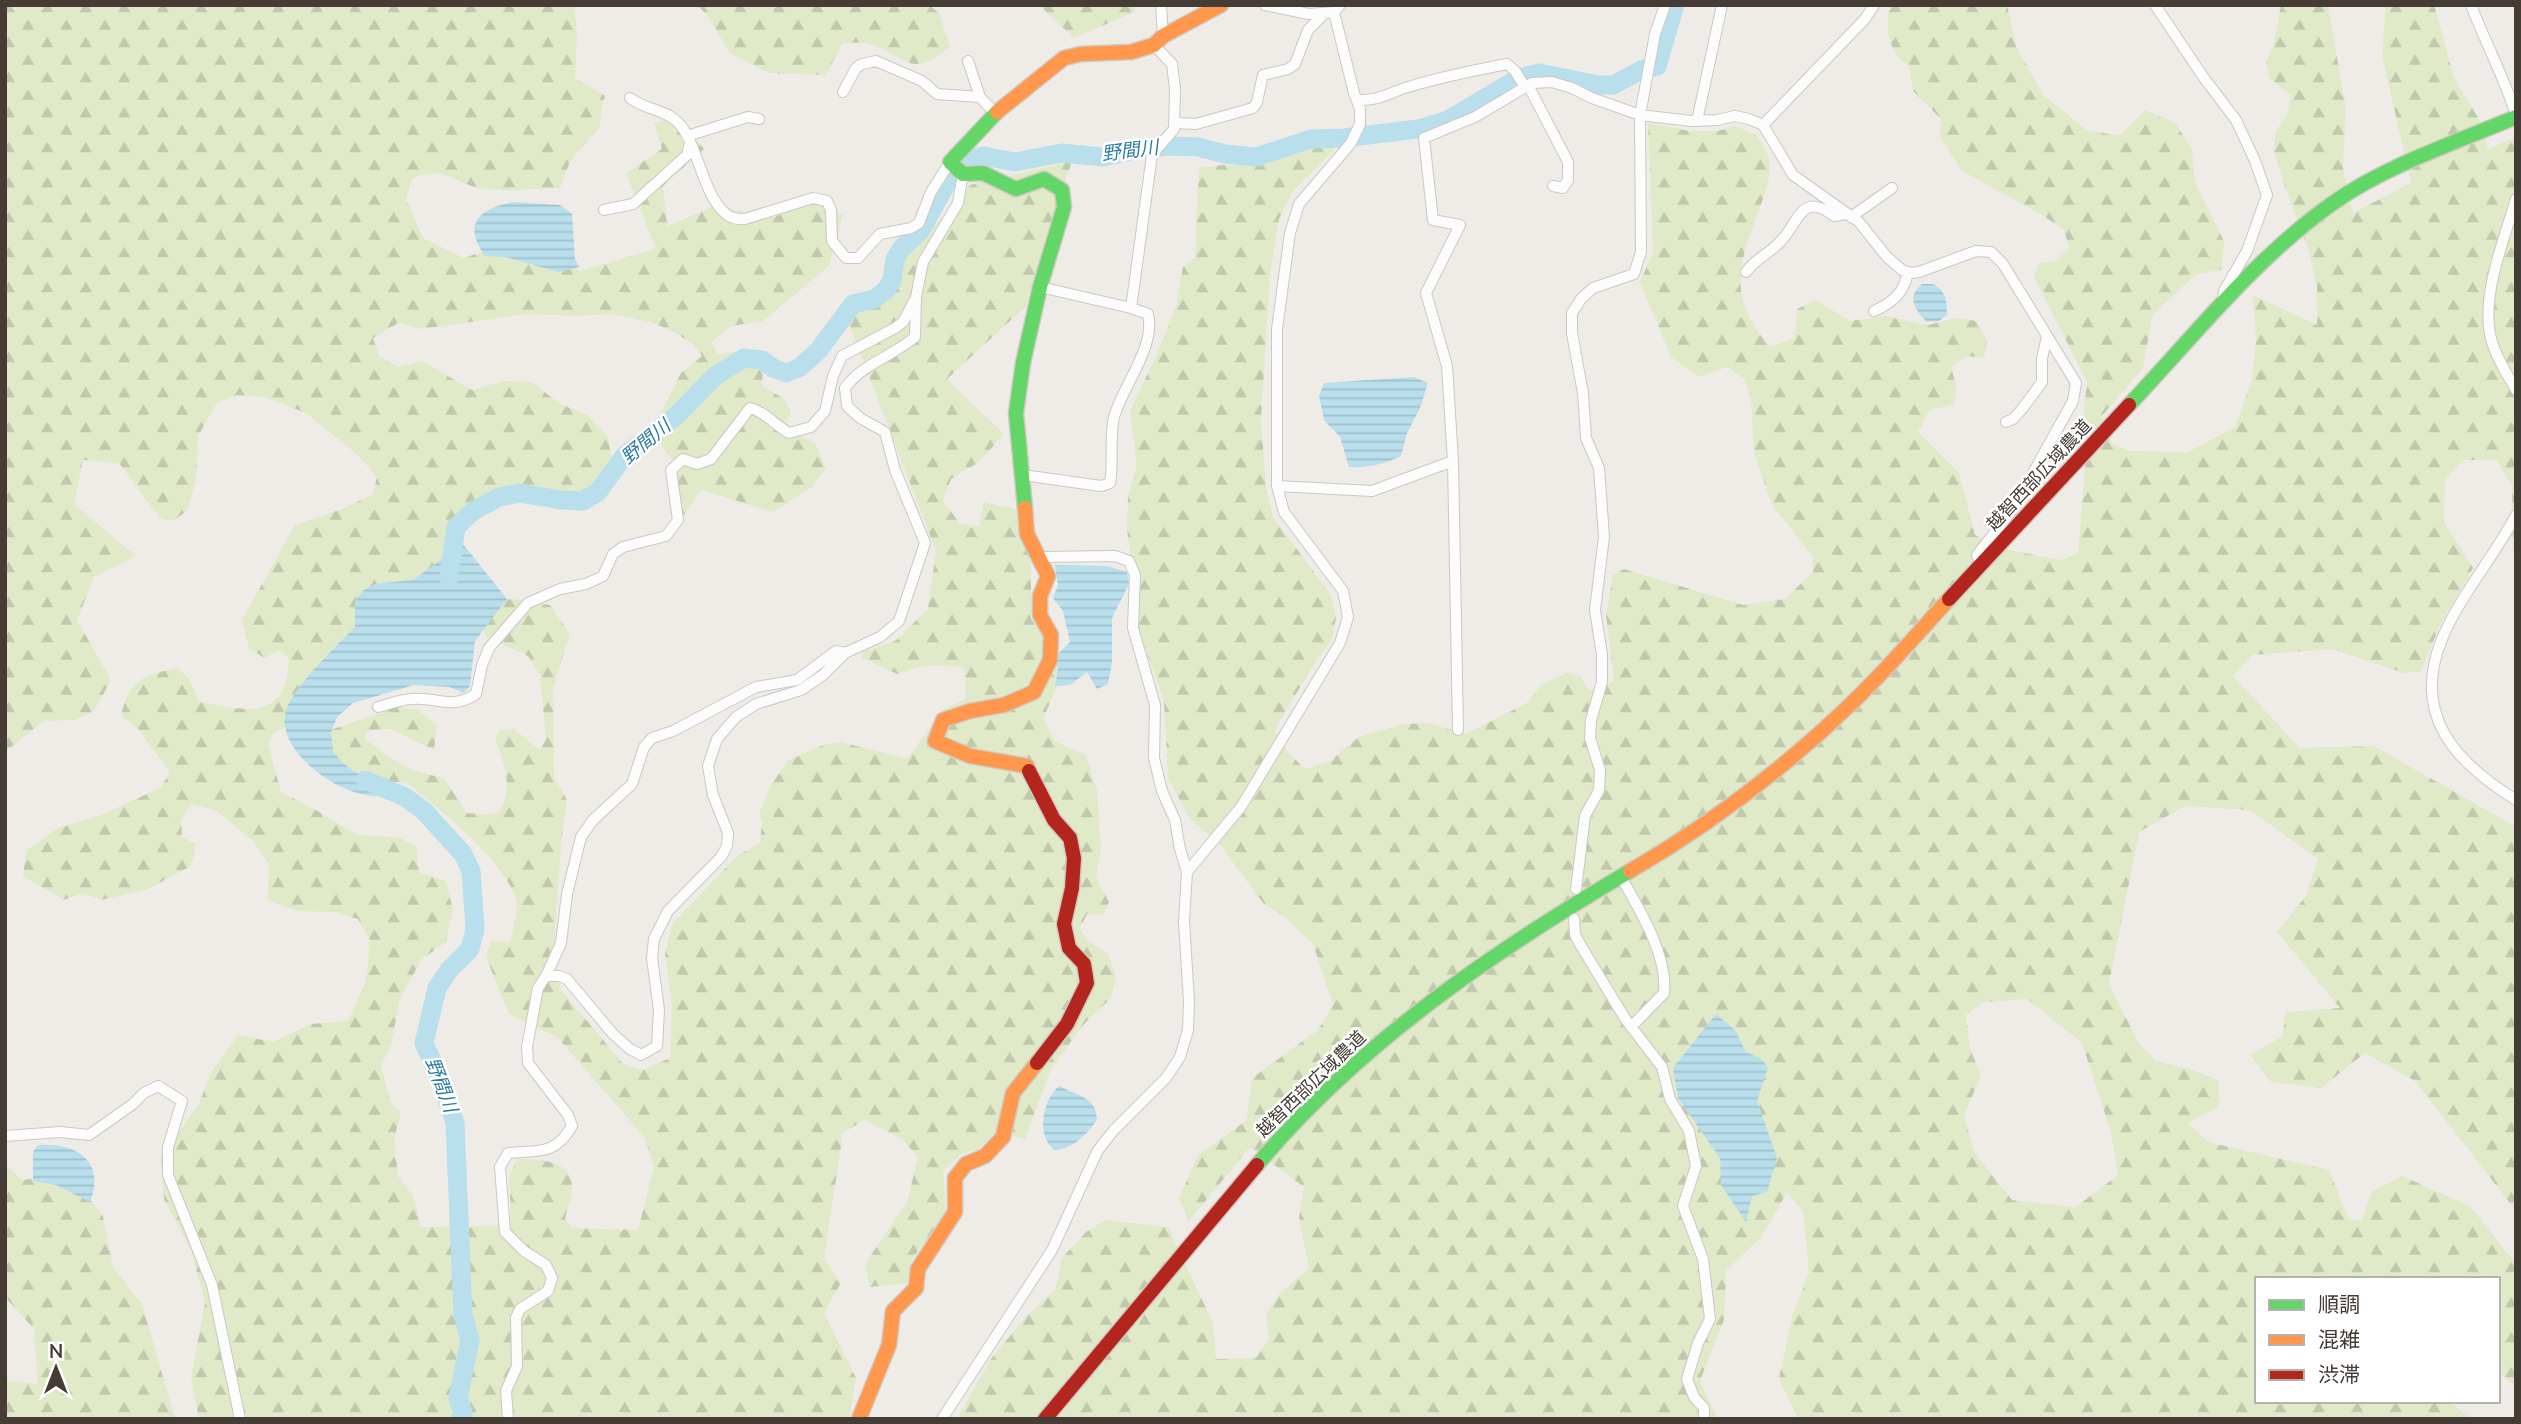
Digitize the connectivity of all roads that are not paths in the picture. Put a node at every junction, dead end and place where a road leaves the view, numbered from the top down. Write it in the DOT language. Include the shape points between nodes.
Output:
graph roads {
  1 [pos="1161,5"];
  2 [pos="1221,5"];
  3 [pos="1265,5"];
  4 [pos="1665,5"];
  5 [pos="1723,5"];
  6 [pos="1874,5"];
  7 [pos="2155,5"];
  8 [pos="2471,5"];
  9 [pos="1283,7"];
  10 [pos="1333,10"];
  11 [pos="1159,41"];
  12 [pos="968,61"];
  13 [pos="1527,86"];
  14 [pos="843,92"];
  15 [pos="980,97"];
  16 [pos="629,98"];
  17 [pos="1357,100"];
  18 [pos="996,113"];
  19 [pos="1640,115"];
  20 [pos="2516,116"];
  21 [pos="759,119"];
  22 [pos="1697,121"];
  23 [pos="1174,123"];
  24 [pos="1763,125"];
  25 [pos="688,140"];
  26 [pos="950,162"];
  27 [pos="963,174"];
  28 [pos="1553,186"];
  29 [pos="1892,188"];
  30 [pos="2516,200"];
  31 [pos="604,210"];
  32 [pos="1848,215"];
  33 [pos="1746,272"];
  34 [pos="1908,273"];
  35 [pos="1040,287"];
  36 [pos="916,298"];
  37 [pos="2222,306"];
  38 [pos="1131,308"];
  39 [pos="1874,311"];
  40 [pos="2047,336"];
  41 [pos="2516,390"];
  42 [pos="2007,422"];
  43 [pos="1453,461"];
  44 [pos="1023,475"];
  45 [pos="1277,486"];
  46 [pos="2516,515"];
  47 [pos="1041,557"];
  48 [pos="1981,564"];
  49 [pos="845,653"];
  50 [pos="379,707"];
  51 [pos="1458,730"];
  52 [pos="2516,800"];
  53 [pos="1187,872"];
  54 [pos="1621,877"];
  55 [pos="1576,889"];
  56 [pos="1574,919"];
  57 [pos="546,976"];
  58 [pos="1631,1027"];
  59 [pos="5,1136"];
  60 [pos="240,1419"];
  61 [pos="508,1419"];
  62 [pos="859,1419"];
  63 [pos="942,1419"];
  64 [pos="1045,1419"];
  65 [pos="1704,1419"];
  1 -- 11 [label="street"];
  2 -- 11 [label="street"];
  3 -- 9 [label="street"];
  4 -- 19 [label="street"];
  5 -- 22 [label="street"];
  6 -- 24 [label="street"];
  7 -- 37 [label="street" via="2236,120 2267,195 2247,251 2224,291"];
  8 -- 20 [label="street"];
  9 -- 10 [label="street" via="1309,14"];
  10 -- 17 [label="street"];
  10 -- 23 [label="street" via="1308,30 1295,64 1263,75 1253,108 1196,124"];
  11 -- 18 [label="street" via="1131,52 1064,58"];
  11 -- 23 [label="street" via="1172,64"];
  12 -- 15 [label="street"];
  13 -- 17 [label="street" via="1507,64 1408,86 1373,101"];
  13 -- 19 [label="street" via="1552,82"];
  13 -- 28 [label="street" via="1568,162 1568,180 1563,188"];
  13 -- 43 [label="street" via="1475,117 1424,138 1433,220 1460,225 1426,293 1447,366"];
  14 -- 15 [label="street" via="856,68 876,61 922,81 937,94"];
  15 -- 18 [label="street"];
  16 -- 25 [label="street" via="670,114"];
  17 -- 45 [label="street" via="1360,124 1351,144 1299,204 1290,233 1277,329"];
  18 -- 26 [label="street"];
  19 -- 22 [label="street"];
  19 -- 55 [label="street" via="1641,253 1634,274 1593,288 1572,313 1586,438 1599,468 1604,537 1595,610 1602,682 1590,738 1600,770 1599,790 1585,816"];
  20 -- 37 [label="street, 越智西部広域農道" via="2395,168 2334,202 2272,252"];
  21 -- 25 [label="street" via="748,117"];
  22 -- 24 [label="street" via="1735,116"];
  23 -- 38 [label="street" via="1152,155"];
  24 -- 32 [label="street" via="1793,176"];
  25 -- 26 [label="street" via="724,213 745,219 813,198 827,201 832,242 846,258 858,258 880,234 919,223"];
  25 -- 31 [label="street" via="687,155 633,204"];
  26 -- 27 [label="street"];
  27 -- 35 [label="street" via="983,173 1016,189 1044,179 1062,190 1064,207"];
  27 -- 36 [label="street" via="958,202 923,262"];
  29 -- 32 [label="street"];
  30 -- 41 [label="street" via="2489,309 2490,339"];
  32 -- 33 [label="street" via="1834,216 1823,207 1807,208 1786,237"];
  32 -- 34 [label="street"];
  34 -- 39 [label="street" via="1897,298"];
  34 -- 40 [label="street" via="1976,251 1991,252"];
  35 -- 38 [label="street"];
  35 -- 44 [label="street" via="1016,412"];
  36 -- 49 [label="street" via="915,337 854,375 845,388 847,406 885,432 925,543 899,621 880,637"];
  36 -- 50 [label="street" via="903,322 842,356 825,411 811,427 789,433 750,408 711,459 697,464 682,459 671,470 678,520 666,536 622,547 613,554 603,576 527,603 489,648 476,694 464,702 413,698"];
  37 -- 48 [label="street, 越智西部広域農道"];
  38 -- 44 [label="street" via="1148,314 1151,327 1114,418 1111,483 1101,486"];
  40 -- 42 [label="street" via="2042,382"];
  40 -- 48 [label="street" via="2076,383 2073,401 2013,509 1977,555"];
  43 -- 45 [label="street" via="1372,491"];
  43 -- 51 [label="street"];
  44 -- 47 [label="street" via="1027,534"];
  45 -- 53 [label="street" via="1284,512 1343,591 1348,617 1340,643 1241,807"];
  46 -- 52 [label="street" via="2451,621 2431,683 2432,706 2446,739 2474,771"];
  47 -- 53 [label="street" via="1115,556 1129,561 1135,575 1133,628 1155,705 1154,758"];
  47 -- 62 [label="street" via="1048,576 1040,596 1040,615 1051,635 1050,660 1034,692 1004,705 943,720 934,741 981,759 1027,766 1054,820 1070,838 1072,888 1064,925 1069,947 1084,964 1087,983 1067,1024 1013,1093 1003,1137 985,1156 966,1164 955,1178 954,1212 918,1269 916,1288 893,1311 889,1345"];
  48 -- 54 [label="street, 越智西部広域農道" via="1856,699 1807,744 1754,788"];
  49 -- 57 [label="street" via="836,651 797,680 756,687 652,738 644,747 632,784 581,837 561,943"];
  49 -- 57 [label="street" via="801,690 756,704 736,717 718,739 708,766 713,795 728,833 727,846 668,911 654,939 657,1046 641,1055 630,1049 567,979"];
  53 -- 63 [label="street" via="1188,1030 1180,1057 1148,1099 1098,1150 1052,1251"];
  54 -- 58 [label="street" via="1644,919 1664,976 1664,993"];
  54 -- 64 [label="street, 越智西部広域農道" via="1473,971 1363,1056 1289,1127"];
  56 -- 58 [label="street" via="1575,935"];
  57 -- 61 [label="street" via="538,988 528,1063 572,1126 552,1149 508,1153 500,1167 505,1232 546,1265 552,1278 548,1291 520,1309 516,1318 517,1366 506,1391"];
  58 -- 65 [label="street" via="1662,1067 1670,1099 1689,1131 1696,1166 1683,1206 1703,1259 1710,1320 1687,1380 1704,1408"];
  59 -- 60 [label="street" via="89,1135 158,1086 183,1101 168,1147 168,1175 212,1285"];
}
